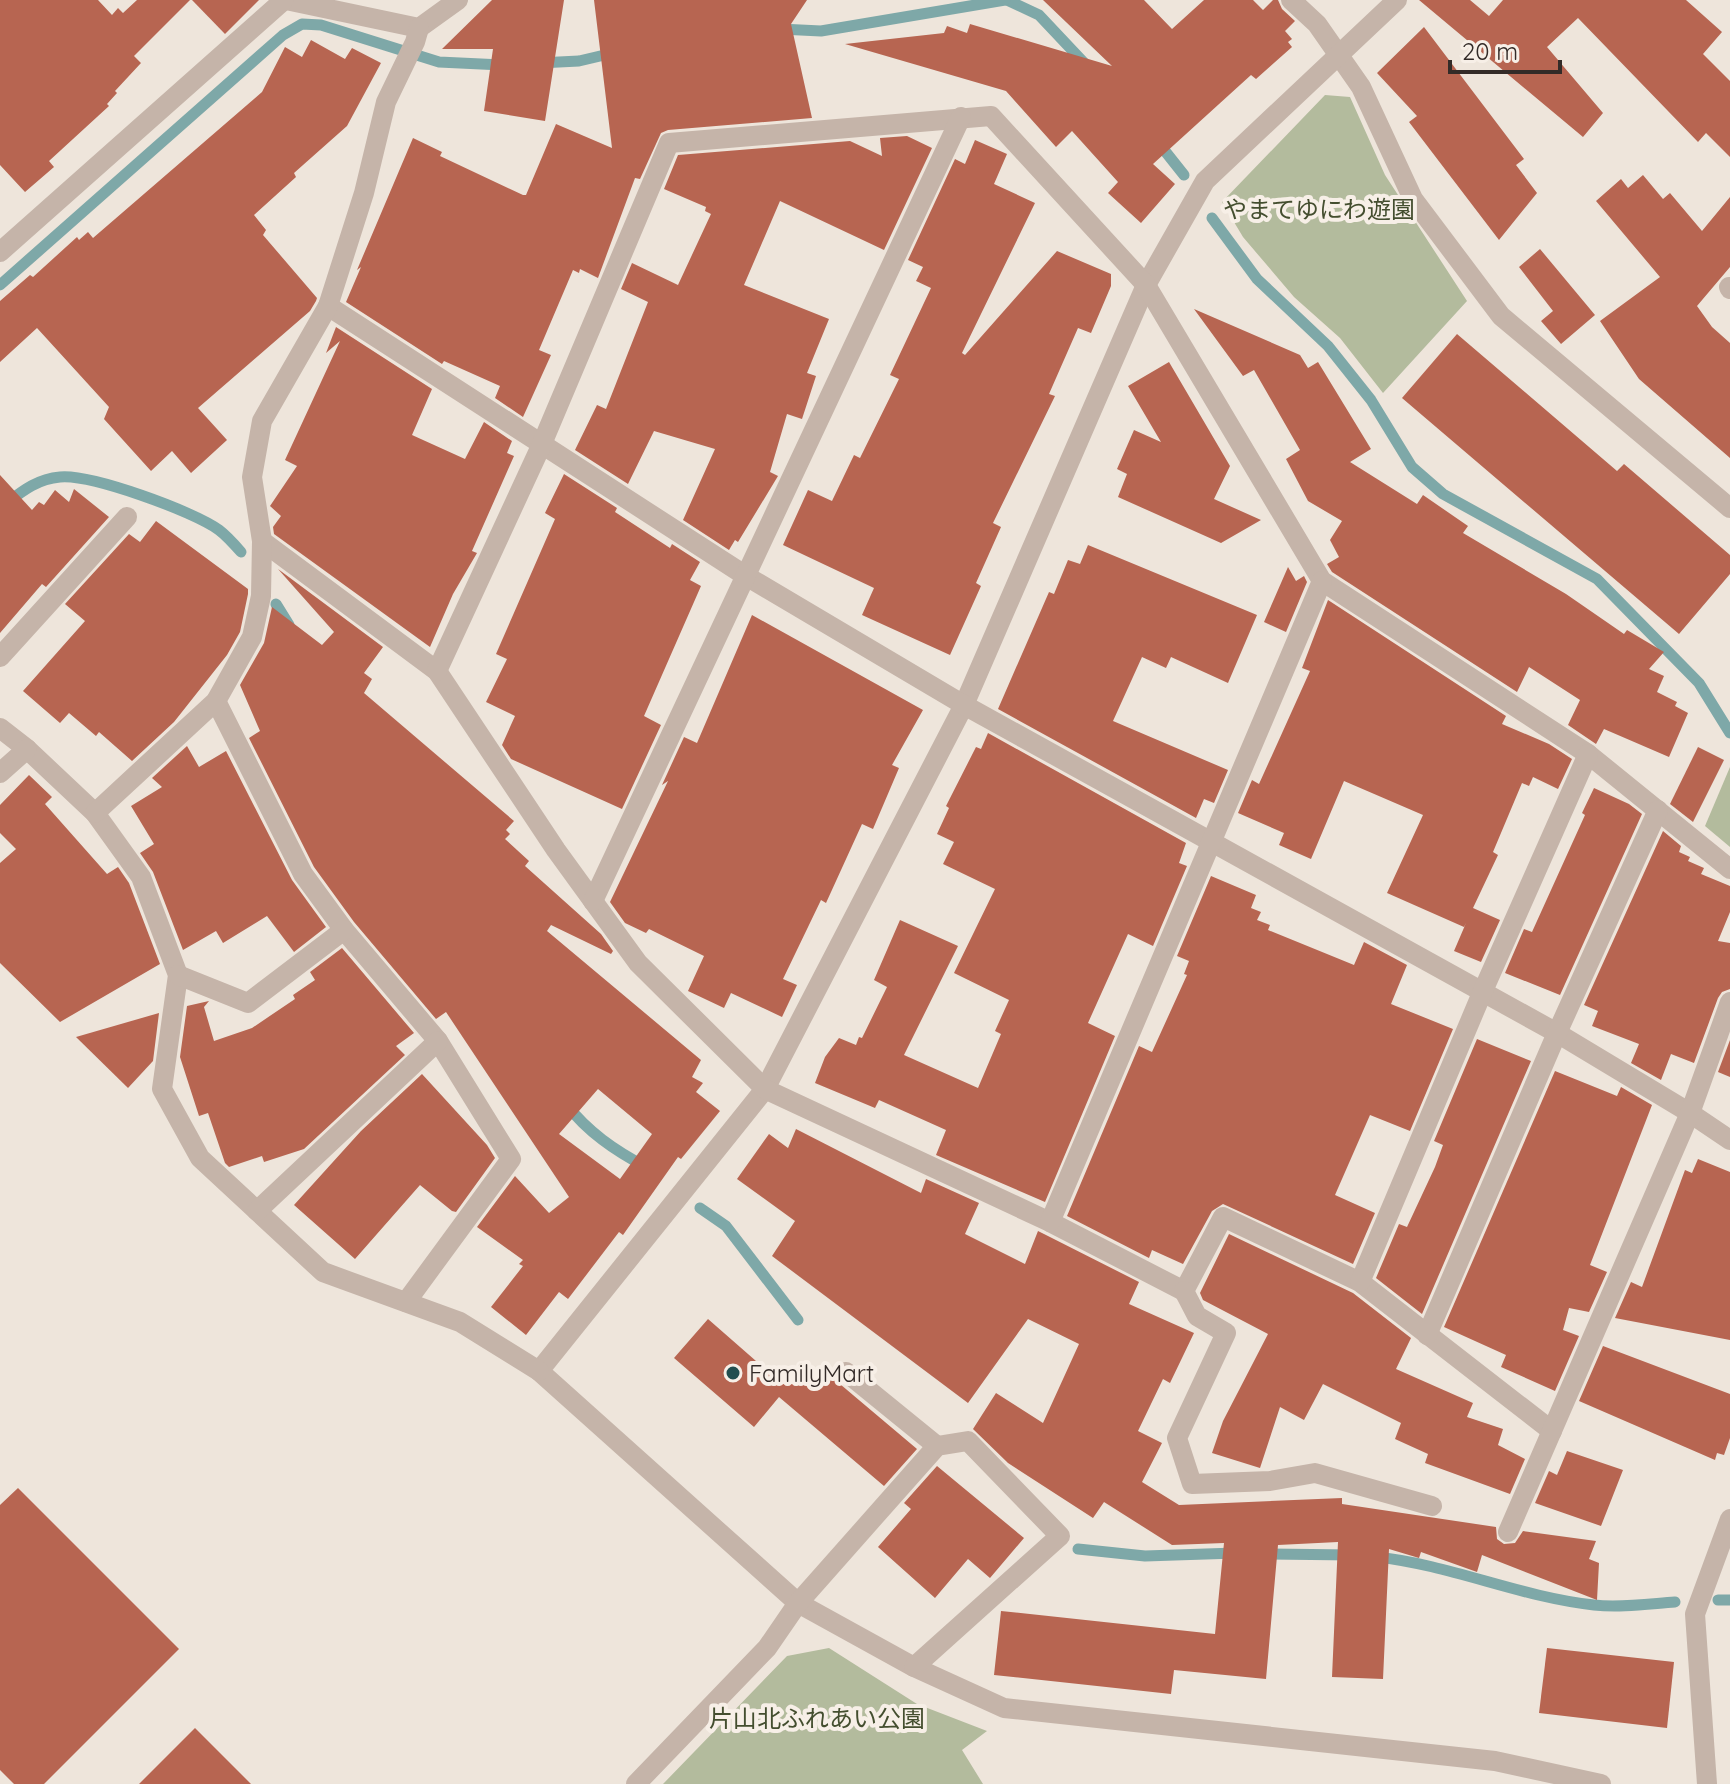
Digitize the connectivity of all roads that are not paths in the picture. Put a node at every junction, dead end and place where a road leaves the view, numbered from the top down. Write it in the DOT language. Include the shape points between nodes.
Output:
graph roads {
  1 [pos="285,0"];
  2 [pos="458,0"];
  3 [pos="1291,0"];
  4 [pos="1397,0"];
  5 [pos="417,35"];
  6 [pos="1338,54"];
  7 [pos="961,117"];
  8 [pos="0,252"];
  9 [pos="1146,285"];
  10 [pos="328,306"];
  11 [pos="541,446"];
  12 [pos="1730,508"];
  13 [pos="127,517"];
  14 [pos="262,541"];
  15 [pos="746,576"];
  16 [pos="1322,581"];
  17 [pos="0,657"];
  18 [pos="437,671"];
  19 [pos="216,701"];
  20 [pos="964,705"];
  21 [pos="0,728"];
  22 [pos="27,749"];
  23 [pos="1588,754"];
  24 [pos="0,773"];
  25 [pos="1658,810"];
  26 [pos="95,813"];
  27 [pos="1212,842"];
  28 [pos="1730,869"];
  29 [pos="593,901"];
  30 [pos="344,930"];
  31 [pos="178,975"];
  32 [pos="1482,993"];
  33 [pos="1730,1002"];
  34 [pos="1557,1033"];
  35 [pos="438,1041"];
  36 [pos="765,1089"];
  37 [pos="1690,1113"];
  38 [pos="1730,1140"];
  39 [pos="257,1211"];
  40 [pos="1050,1222"];
  41 [pos="1360,1282"];
  42 [pos="1184,1291"];
  43 [pos="406,1302"];
  44 [pos="1427,1335"];
  45 [pos="539,1371"];
  46 [pos="846,1372"];
  47 [pos="1552,1431"];
  48 [pos="937,1446"];
  49 [pos="1432,1506"];
  50 [pos="1730,1519"];
  51 [pos="1508,1532"];
  52 [pos="798,1603"];
  53 [pos="914,1667"];
  54 [pos="636,1784"];
  55 [pos="1601,1784"];
  56 [pos="1707,1784"];
  1 -- 5 [label="street"];
  1 -- 8 [label="street"];
  2 -- 5 [label="street"];
  3 -- 6 [label="street"];
  4 -- 6 [label="street"];
  5 -- 10 [label="street" via="386,102"];
  6 -- 9 [label="street" via="1205,181"];
  6 -- 12 [label="street" via="1361,87 1413,199 1501,316"];
  7 -- 9 [label="street" via="991,116"];
  7 -- 11 [label="street" via="669,143"];
  7 -- 15 [label="street"];
  9 -- 16 [label="street"];
  9 -- 20 [label="street"];
  10 -- 11 [label="street"];
  10 -- 14 [label="street" via="262,421 252,477"];
  11 -- 15 [label="street"];
  11 -- 18 [label="street"];
  13 -- 17 [label="street"];
  14 -- 18 [label="street"];
  14 -- 19 [label="street" via="261,596 252,637"];
  15 -- 20 [label="street"];
  15 -- 29 [label="street"];
  16 -- 23 [label="street"];
  16 -- 27 [label="street"];
  18 -- 29 [label="street"];
  19 -- 26 [label="street"];
  19 -- 30 [label="street" via="303,874"];
  20 -- 27 [label="street"];
  20 -- 36 [label="street"];
  21 -- 22 [label="street"];
  22 -- 24 [label="street"];
  22 -- 26 [label="street"];
  23 -- 25 [label="street"];
  23 -- 32 [label="street"];
  25 -- 28 [label="street"];
  25 -- 34 [label="street"];
  26 -- 31 [label="street" via="141,877"];
  27 -- 32 [label="street"];
  27 -- 40 [label="street"];
  29 -- 36 [label="street" via="638,963"];
  30 -- 31 [label="street" via="248,1003"];
  30 -- 35 [label="street"];
  31 -- 39 [label="street" via="162,1089 200,1158"];
  32 -- 34 [label="street"];
  32 -- 41 [label="street"];
  33 -- 37 [label="street"];
  34 -- 37 [label="street"];
  34 -- 44 [label="street"];
  35 -- 39 [label="street"];
  35 -- 43 [label="street" via="511,1159"];
  36 -- 40 [label="street"];
  36 -- 45 [label="street"];
  37 -- 38 [label="street"];
  37 -- 47 [label="street"];
  39 -- 43 [label="street" via="323,1272"];
  40 -- 42 [label="street"];
  41 -- 42 [label="street" via="1223,1217"];
  41 -- 44 [label="street"];
  42 -- 49 [label="street" via="1197,1316 1226,1333 1177,1438 1192,1484 1315,1473"];
  43 -- 45 [label="street" via="460,1322"];
  44 -- 47 [label="street"];
  45 -- 52 [label="street"];
  46 -- 48 [label="street"];
  47 -- 51 [label="street"];
  48 -- 52 [label="street"];
  48 -- 53 [label="street" via="968,1441 1060,1536"];
  50 -- 56 [label="street" via="1695,1614"];
  52 -- 53 [label="street"];
  52 -- 54 [label="street" via="767,1648"];
  53 -- 55 [label="street" via="1004,1708 1495,1761"];
}
